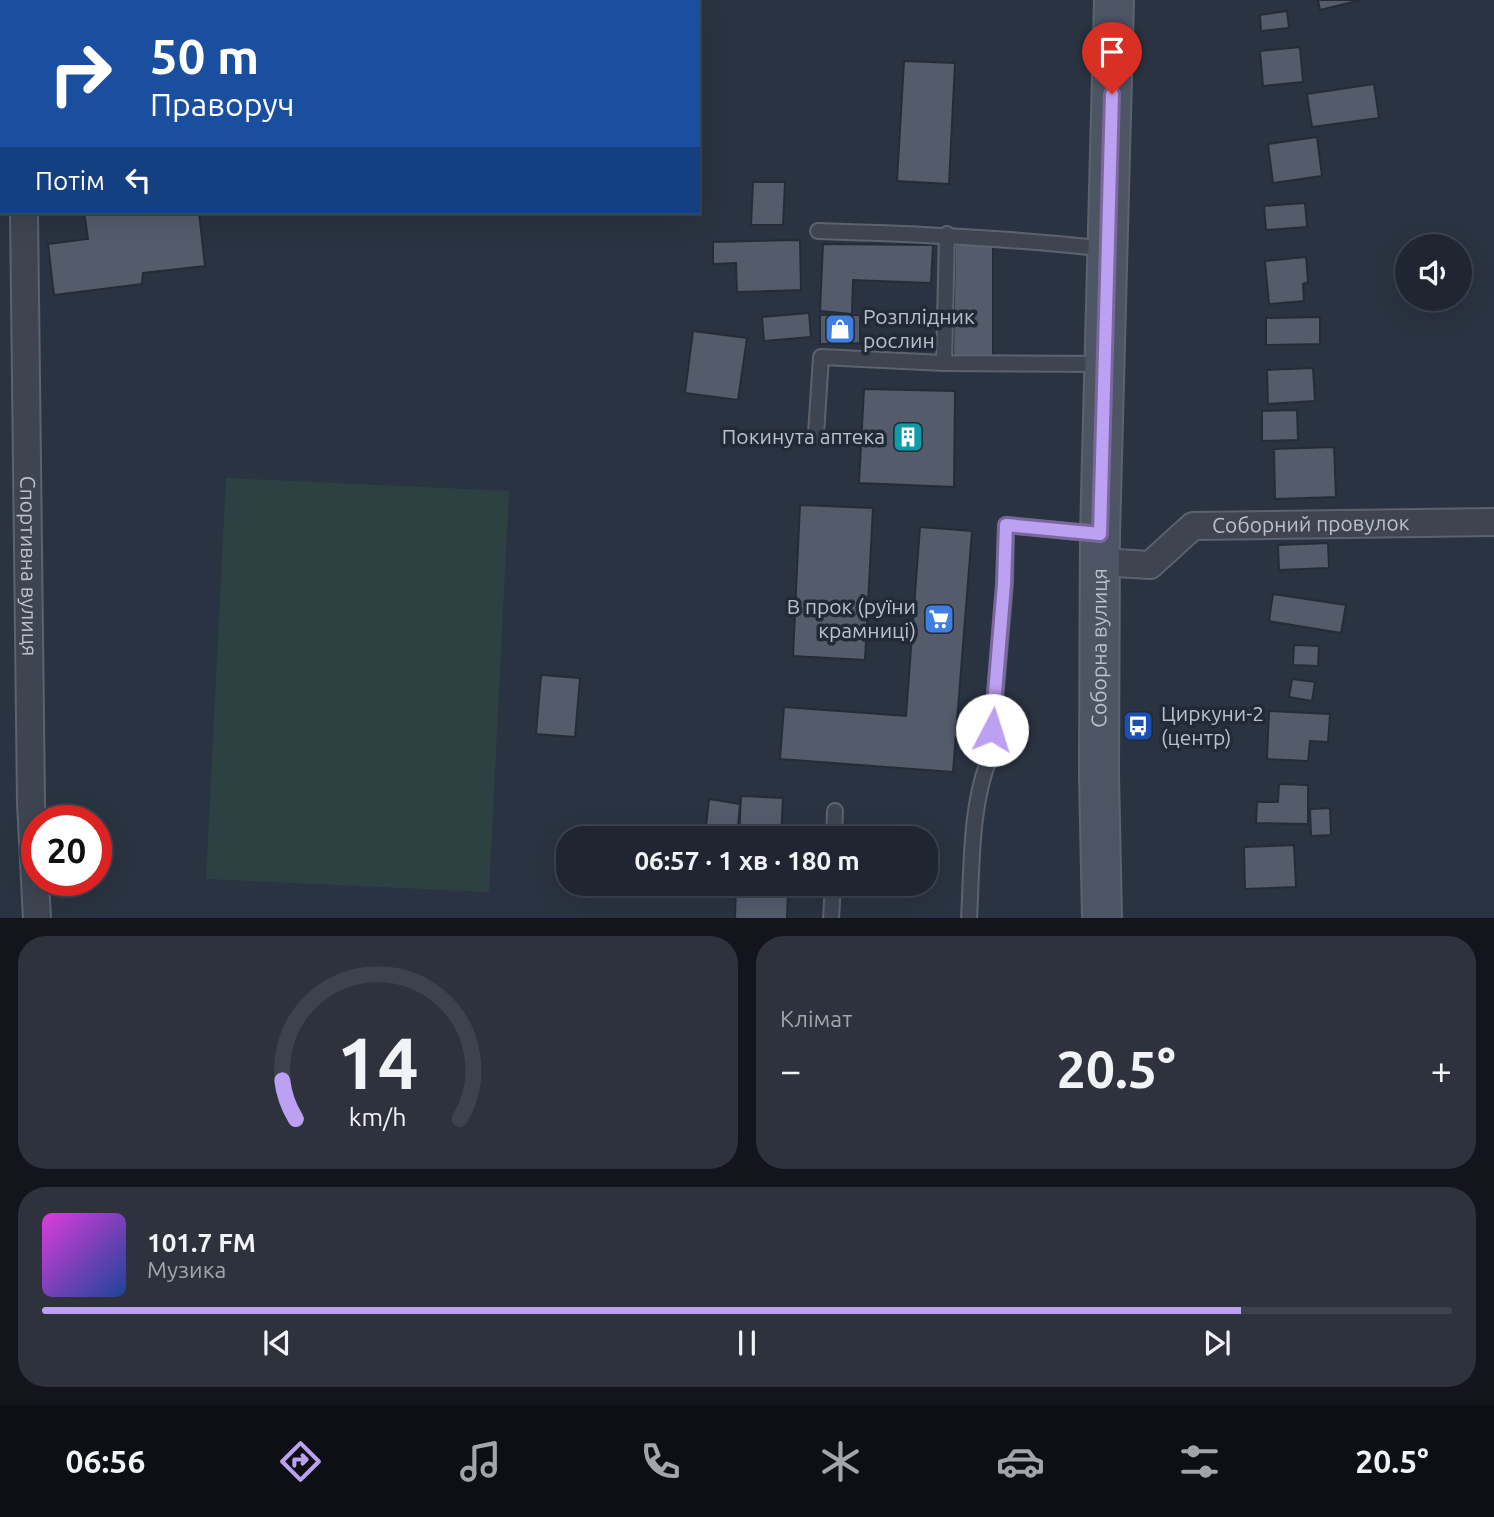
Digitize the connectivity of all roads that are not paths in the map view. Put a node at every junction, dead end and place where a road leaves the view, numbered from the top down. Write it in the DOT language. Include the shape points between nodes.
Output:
graph roads {
  1 [pos="1114,0"];
  2 [pos="24,214"];
  3 [pos="818,231"];
  4 [pos="947,234"];
  5 [pos="1109,249"];
  6 [pos="944,363"];
  7 [pos="1106,364"];
  8 [pos="816,434"];
  9 [pos="1494,522"];
  10 [pos="1100,548"];
  11 [pos="835,811"];
  12 [pos="834,826"];
  13 [pos="832,896"];
  14 [pos="37,918"];
  15 [pos="831,918"];
  16 [pos="970,918"];
  17 [pos="1102,918"];
  1 -- 5 [label="street, Соборна вулиця"];
  2 -- 14 [label="street, Спортивна вулиця" via="31,803"];
  3 -- 4 [label="lane"];
  4 -- 5 [label="lane"];
  4 -- 6 [label="lane"];
  5 -- 7 [label="street, Соборна вулиця"];
  6 -- 7 [label="lane"];
  6 -- 8 [label="lane" via="821,357"];
  7 -- 10 [label="street, Соборна вулиця"];
  9 -- 10 [label="street, Соборний провулок" via="1193,526 1150,565"];
  10 -- 16 [label="lane" via="1006,525 990,757 976,808"];
  10 -- 17 [label="street, Соборна вулиця"];
  11 -- 12 [label="lane"];
  13 -- 15 [label="lane"];
}
